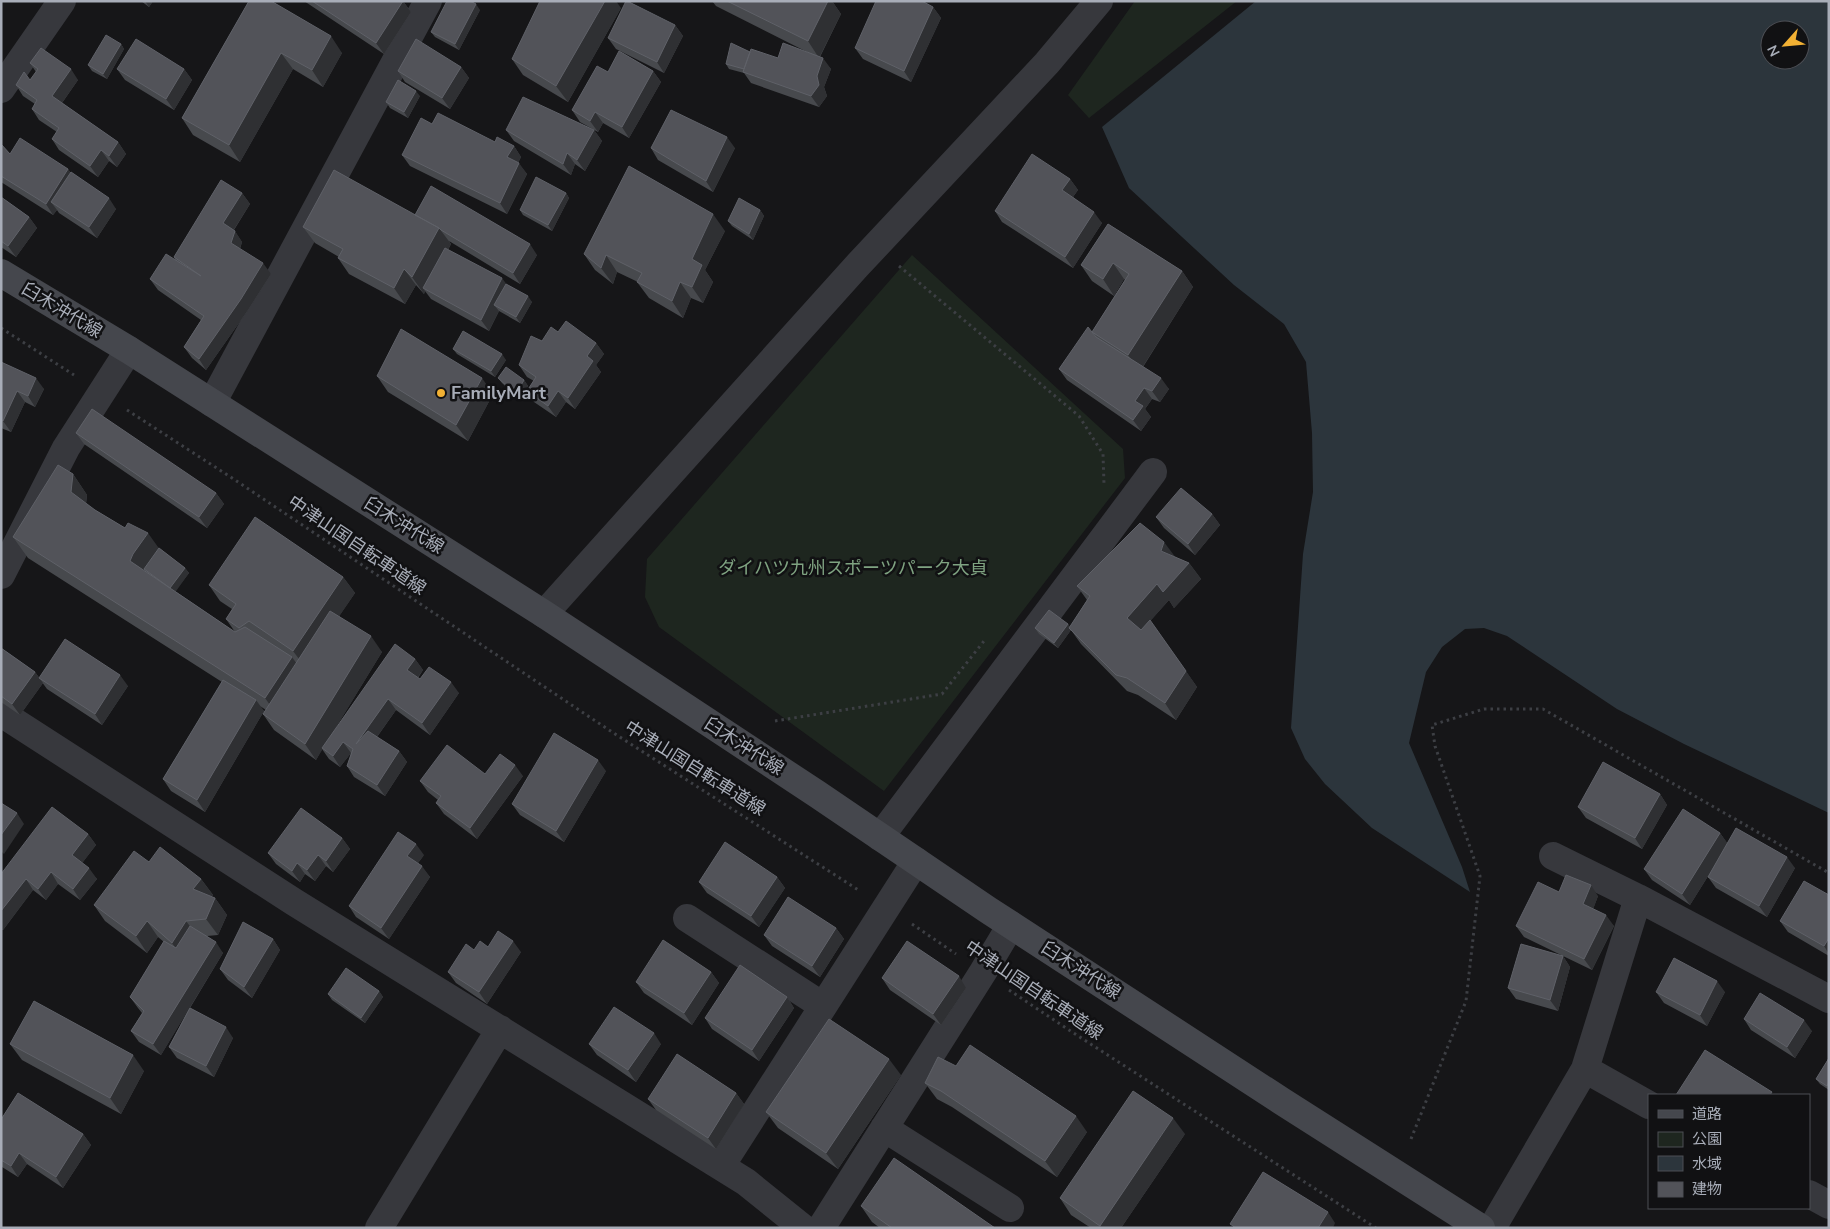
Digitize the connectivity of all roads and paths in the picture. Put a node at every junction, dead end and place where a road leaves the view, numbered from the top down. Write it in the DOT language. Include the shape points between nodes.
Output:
graph roads {
  1 [pos="62,1"];
  2 [pos="428,1"];
  3 [pos="1099,1"];
  4 [pos="1,89"];
  5 [pos="893,261"];
  6 [pos="1,273"];
  7 [pos="1,328"];
  8 [pos="129,350"];
  9 [pos="101,393"];
  10 [pos="212,403"];
  11 [pos="1153,472"];
  12 [pos="1104,488"];
  13 [pos="1,575"];
  14 [pos="544,614"];
  15 [pos="984,640"];
  16 [pos="1,713"];
  17 [pos="775,721"];
  18 [pos="880,837"];
  19 [pos="1552,856"];
  20 [pos="916,861"];
  21 [pos="1638,898"];
  22 [pos="886,907"];
  23 [pos="687,918"];
  24 [pos="1011,925"];
  25 [pos="983,972"];
  26 [pos="1829,999"];
  27 [pos="823,1006"];
  28 [pos="500,1029"];
  29 [pos="1585,1069"];
  30 [pos="1648,1104"];
  31 [pos="884,1128"];
  32 [pos="720,1166"];
  33 [pos="1810,1195"];
  34 [pos="1829,1205"];
  35 [pos="1010,1208"];
  36 [pos="379,1228"];
  37 [pos="803,1228"];
  38 [pos="821,1228"];
  39 [pos="1376,1228"];
  40 [pos="1481,1228"];
  41 [pos="1492,1228"];
  1 -- 4 [label="street"];
  2 -- 10 [label="street"];
  3 -- 14 [label="street" via="1047,63 850,274"];
  5 -- 12 [label="path" via="1079,416 1103,454"];
  6 -- 8 [label="main road, 臼木沖代線"];
  7 -- 9 [label="path, 中津山国自転車道線"];
  8 -- 9 [label="street"];
  8 -- 10 [label="main road, 臼木沖代線"];
  9 -- 13 [label="street" via="66,448"];
  9 -- 22 [label="path, 中津山国自転車道線" via="612,732"];
  10 -- 14 [label="main road, 臼木沖代線"];
  11 -- 18 [label="street"];
  14 -- 18 [label="main road, 臼木沖代線"];
  15 -- 17 [label="path" via="942,694"];
  16 -- 28 [label="street" via="294,902"];
  18 -- 20 [label="main road, 臼木沖代線"];
  19 -- 21 [label="street"];
  20 -- 22 [label="street"];
  20 -- 24 [label="main road, 臼木沖代線"];
  21 -- 26 [label="street"];
  21 -- 29 [label="street"];
  22 -- 25 [label="path, 中津山国自転車道線"];
  22 -- 27 [label="street"];
  23 -- 27 [label="street"];
  24 -- 25 [label="street"];
  24 -- 40 [label="main road, 臼木沖代線"];
  25 -- 31 [label="street"];
  25 -- 39 [label="path, 中津山国自転車道線"];
  27 -- 32 [label="street"];
  28 -- 32 [label="street"];
  28 -- 36 [label="street"];
  29 -- 30 [label="street"];
  29 -- 41 [label="street"];
  31 -- 35 [label="street"];
  31 -- 38 [label="street"];
  32 -- 37 [label="street" via="746,1182"];
  33 -- 34 [label="street"];
}
